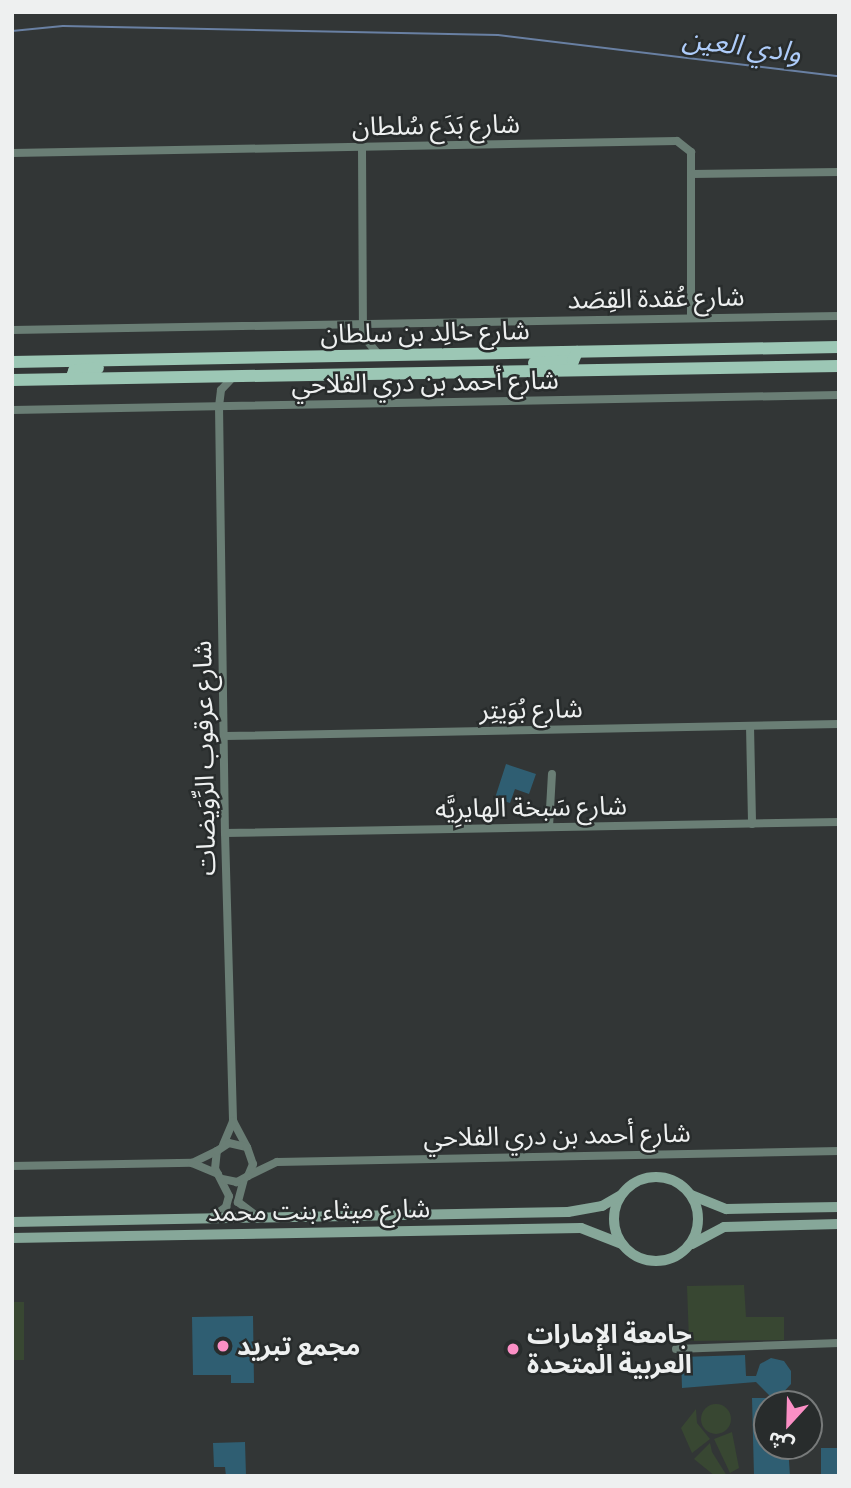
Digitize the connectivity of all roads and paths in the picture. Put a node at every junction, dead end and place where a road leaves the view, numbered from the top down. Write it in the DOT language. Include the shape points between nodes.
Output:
graph roads {
  1 [pos="362,148"];
  2 [pos="12,153"];
  3 [pos="839,172"];
  4 [pos="692,174"];
  5 [pos="839,316"];
  6 [pos="691,318"];
  7 [pos="363,325"];
  8 [pos="12,330"];
  9 [pos="363,336"];
  10 [pos="839,347"];
  11 [pos="577,352"];
  12 [pos="379,355"];
  13 [pos="346,356"];
  14 [pos="178,359"];
  15 [pos="12,362"];
  16 [pos="839,366"];
  17 [pos="472,372"];
  18 [pos="235,376"];
  19 [pos="204,377"];
  20 [pos="72,379"];
  21 [pos="12,380"];
  22 [pos="219,395"];
  23 [pos="839,395"];
  24 [pos="219,406"];
  25 [pos="12,410"];
  26 [pos="839,724"];
  27 [pos="750,726"];
  28 [pos="225,736"];
  29 [pos="552,774"];
  30 [pos="839,822"];
  31 [pos="752,824"];
  32 [pos="549,827"];
  33 [pos="225,833"];
  34 [pos="233,1121"];
  35 [pos="220,1148"];
  36 [pos="249,1149"];
  37 [pos="839,1151"];
  38 [pos="277,1162"];
  39 [pos="192,1163"];
  40 [pos="12,1166"];
  41 [pos="220,1177"];
  42 [pos="246,1178"];
  43 [pos="690,1194"];
  44 [pos="621,1195"];
  45 [pos="839,1207"];
  46 [pos="211,1218"];
  47 [pos="259,1218"];
  48 [pos="12,1222"];
  49 [pos="839,1224"];
  50 [pos="12,1238"];
  51 [pos="622,1244"];
  52 [pos="687,1248"];
  53 [pos="839,1343"];
  54 [pos="676,1349"];
  1 -- 2 [label="street, شارع بَدَع سُلطان"];
  1 -- 4 [label="street, شارع بَدَع سُلطان" via="673,141 689,149"];
  1 -- 7 [label="street"];
  3 -- 4 [label="street"];
  4 -- 6 [label="street, شارع بَدَع سُلطان"];
  5 -- 6 [label="street, شارع عُقدة القِصَد"];
  6 -- 7 [label="street, شارع عُقدة القِصَد"];
  7 -- 8 [label="street, شارع عُقدة القِصَد"];
  7 -- 9 [label="street"];
  9 -- 12 [label="street"];
  9 -- 13 [label="street"];
  10 -- 11 [label="main road, شارع خالِد بن سلطان"];
  11 -- 12 [label="main road, شارع خالِد بن سلطان"];
  11 -- 17 [label="main road" via="573,361 491,365"];
  12 -- 13 [label="main road, شارع خالِد بن سلطان"];
  13 -- 14 [label="main road, شارع خالِد بن سلطان"];
  14 -- 15 [label="main road, شارع خالِد بن سلطان"];
  14 -- 20 [label="main road" via="76,370"];
  16 -- 17 [label="main road, شارع خالِد بن سلطان"];
  17 -- 18 [label="main road, شارع خالِد بن سلطان"];
  18 -- 19 [label="main road, شارع خالِد بن سلطان"];
  18 -- 22 [label="street"];
  19 -- 20 [label="main road, شارع خالِد بن سلطان"];
  19 -- 22 [label="street"];
  20 -- 21 [label="main road, شارع خالِد بن سلطان"];
  22 -- 24 [label="street, شارع عرقوب الرِّوَيضات"];
  23 -- 24 [label="street, شارع أحمد بن دري الفلاحي"];
  24 -- 25 [label="street, شارع أحمد بن دري الفلاحي"];
  24 -- 28 [label="street, شارع عرقوب الرِّوَيضات"];
  26 -- 27 [label="street, شارع بُوَيتِر"];
  27 -- 28 [label="street, شارع بُوَيتِر"];
  27 -- 31 [label="street"];
  28 -- 33 [label="street, شارع عرقوب الرِّوَيضات"];
  29 -- 32 [label="street"];
  30 -- 31 [label="street, شارع سَبخة الهايرِيَّه"];
  31 -- 32 [label="street, شارع سَبخة الهايرِيَّه"];
  32 -- 33 [label="street, شارع سَبخة الهايرِيَّه"];
  33 -- 34 [label="street, شارع عرقوب الرِّوَيضات"];
  34 -- 35 [label="street, شارع عرقوب الرِّوَيضات"];
  34 -- 36 [label="street, شارع عرقوب الرِّوَيضات"];
  35 -- 36 [label="street, شارع أحمد بن دري الفلاحي"];
  35 -- 39 [label="street"];
  35 -- 41 [label="street"];
  36 -- 38 [label="street, شارع أحمد بن دري الفلاحي"];
  36 -- 42 [label="street" via="253,1164"];
  37 -- 38 [label="street, شارع أحمد بن دري الفلاحي"];
  38 -- 42 [label="street, شارع أحمد بن دري الفلاحي"];
  39 -- 40 [label="street"];
  39 -- 41 [label="street"];
  41 -- 42 [label="street"];
  41 -- 46 [label="street" via="228,1202"];
  42 -- 47 [label="street" via="238,1202"];
  43 -- 44 [label="main road" via="675,1181 655,1177 636,1182"];
  43 -- 45 [label="main road" via="726,1209"];
  43 -- 52 [label="main road" via="699,1222"];
  44 -- 47 [label="main road, شارع ميثاء بنت محمد" via="580,1212"];
  44 -- 51 [label="main road" via="614,1216"];
  46 -- 47 [label="main road, شارع ميثاء بنت محمد"];
  46 -- 48 [label="main road, شارع ميثاء بنت محمد"];
  49 -- 52 [label="main road" via="724,1227"];
  50 -- 51 [label="main road, شارع ميثاء بنت محمد" via="581,1228"];
  51 -- 52 [label="main road" via="651,1261 671,1259"];
  53 -- 54 [label="street"];
}
